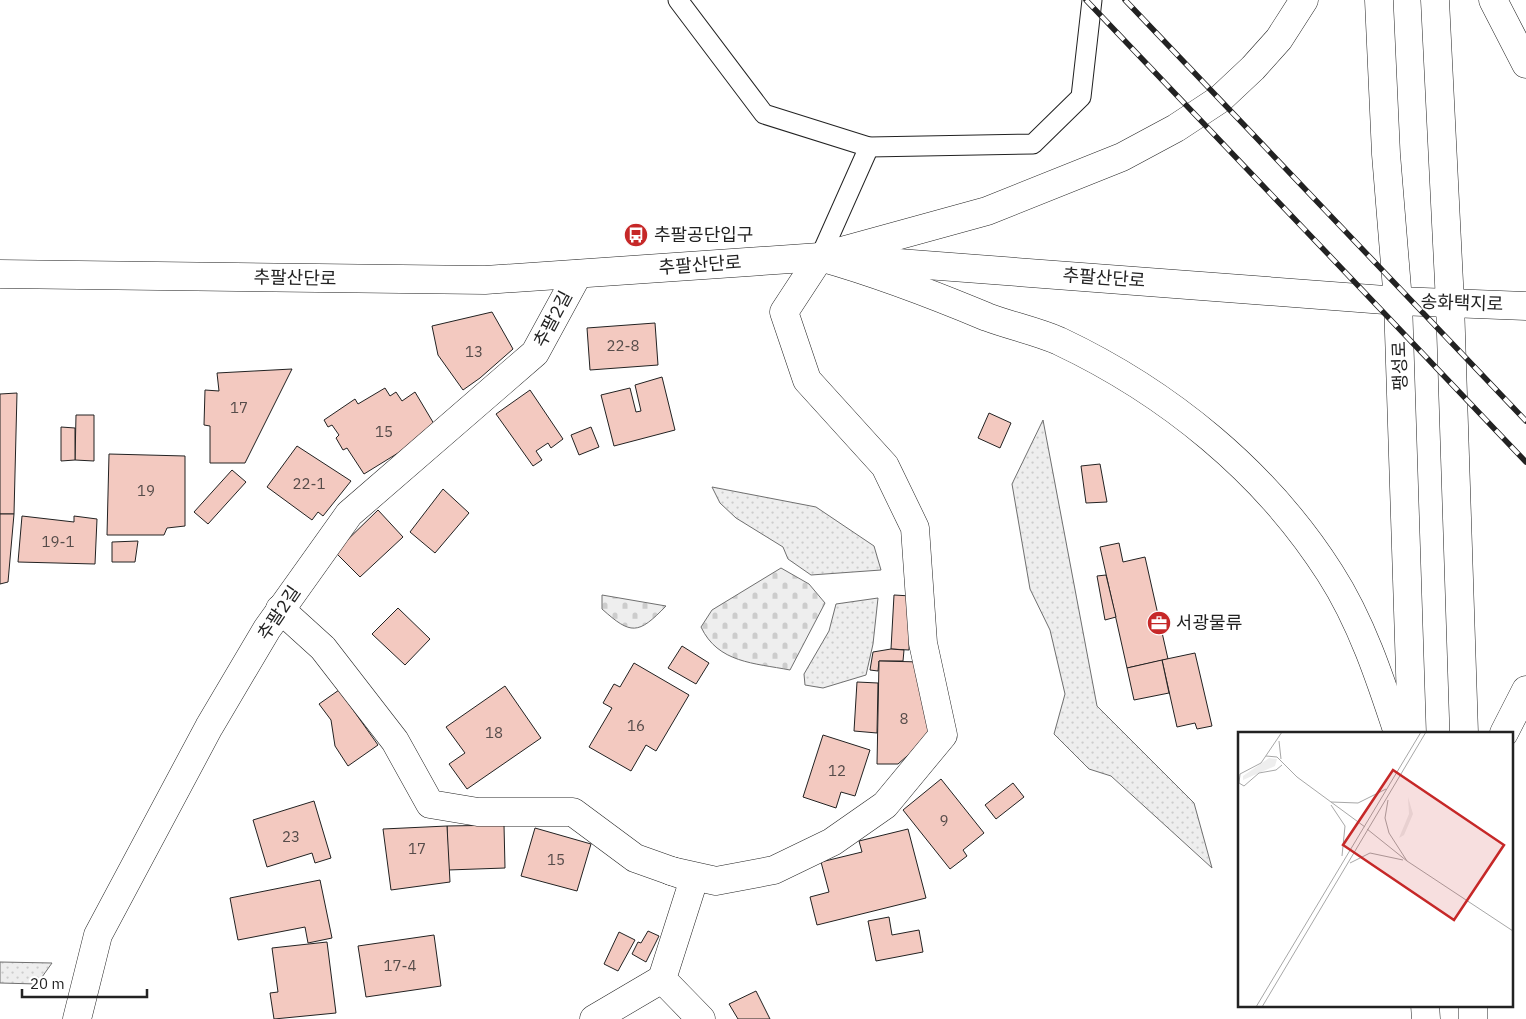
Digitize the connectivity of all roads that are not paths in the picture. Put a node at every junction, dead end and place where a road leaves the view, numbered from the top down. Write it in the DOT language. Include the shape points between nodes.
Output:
graph roads {
  1 [pos="678,0"];
  2 [pos="1092,0"];
  3 [pos="1304,0"];
  4 [pos="1379,0"];
  5 [pos="1435,0"];
  6 [pos="1493,0"];
  7 [pos="1526,64"];
  8 [pos="869,147"];
  9 [pos="820,257"];
  10 [pos="0,274"];
  11 [pos="578,274"];
  12 [pos="1398,301"];
  13 [pos="1450,303"];
  14 [pos="1526,306"];
  15 [pos="280,610"];
  16 [pos="1526,690"];
  17 [pos="1398,732"];
  18 [pos="1412,732"];
  19 [pos="1464,732"];
  20 [pos="1505,732"];
  21 [pos="671,871"];
  22 [pos="662,980"];
  23 [pos="1425,1006"];
  24 [pos="1473,1006"];
  25 [pos="77,1019"];
  26 [pos="594,1019"];
  27 [pos="701,1019"];
  28 [pos="1426,1019"];
  29 [pos="1474,1019"];
  1 -- 8 [label="lane" via="764,114"];
  2 -- 8 [label="lane" via="1081,97 1032,144"];
  3 -- 9 [label="street" via="1279,39 1220,99 1176,128 1122,157 987,211"];
  4 -- 12 [label="street, 팽성로" via="1386,154"];
  5 -- 13 [label="street"];
  6 -- 7 [label="street"];
  8 -- 9 [label="lane"];
  9 -- 11 [label="street, 추팔산단로"];
  9 -- 12 [label="street, 추팔산단로"];
  9 -- 17 [label="street" via="874,272 990,318 1057,340 1164,401 1214,440 1285,514 1330,573 1362,634"];
  9 -- 21 [label="street" via="784,312 807,380 885,466 915,528 923,643 943,736 885,805 832,842 774,870 716,881"];
  10 -- 11 [label="street, 추팔산단로" via="485,280"];
  11 -- 15 [label="street, 추팔2길" via="535,354 349,514"];
  12 -- 13 [label="street, 송화택지로"];
  12 -- 18 [label="street, 팽성로"];
  13 -- 14 [label="street, 송화택지로"];
  13 -- 19 [label="street"];
  15 -- 21 [label="street" via="323,648 341,671 395,741 430,804 478,812 573,812 635,858"];
  15 -- 25 [label="street, 추팔2길" via="209,727 98,935"];
  16 -- 20 [label="street"];
  21 -- 22 [label="street" via="694,879"];
  22 -- 26 [label="street"];
  22 -- 27 [label="street"];
  23 -- 28 [label="street"];
  24 -- 29 [label="street"];
}
